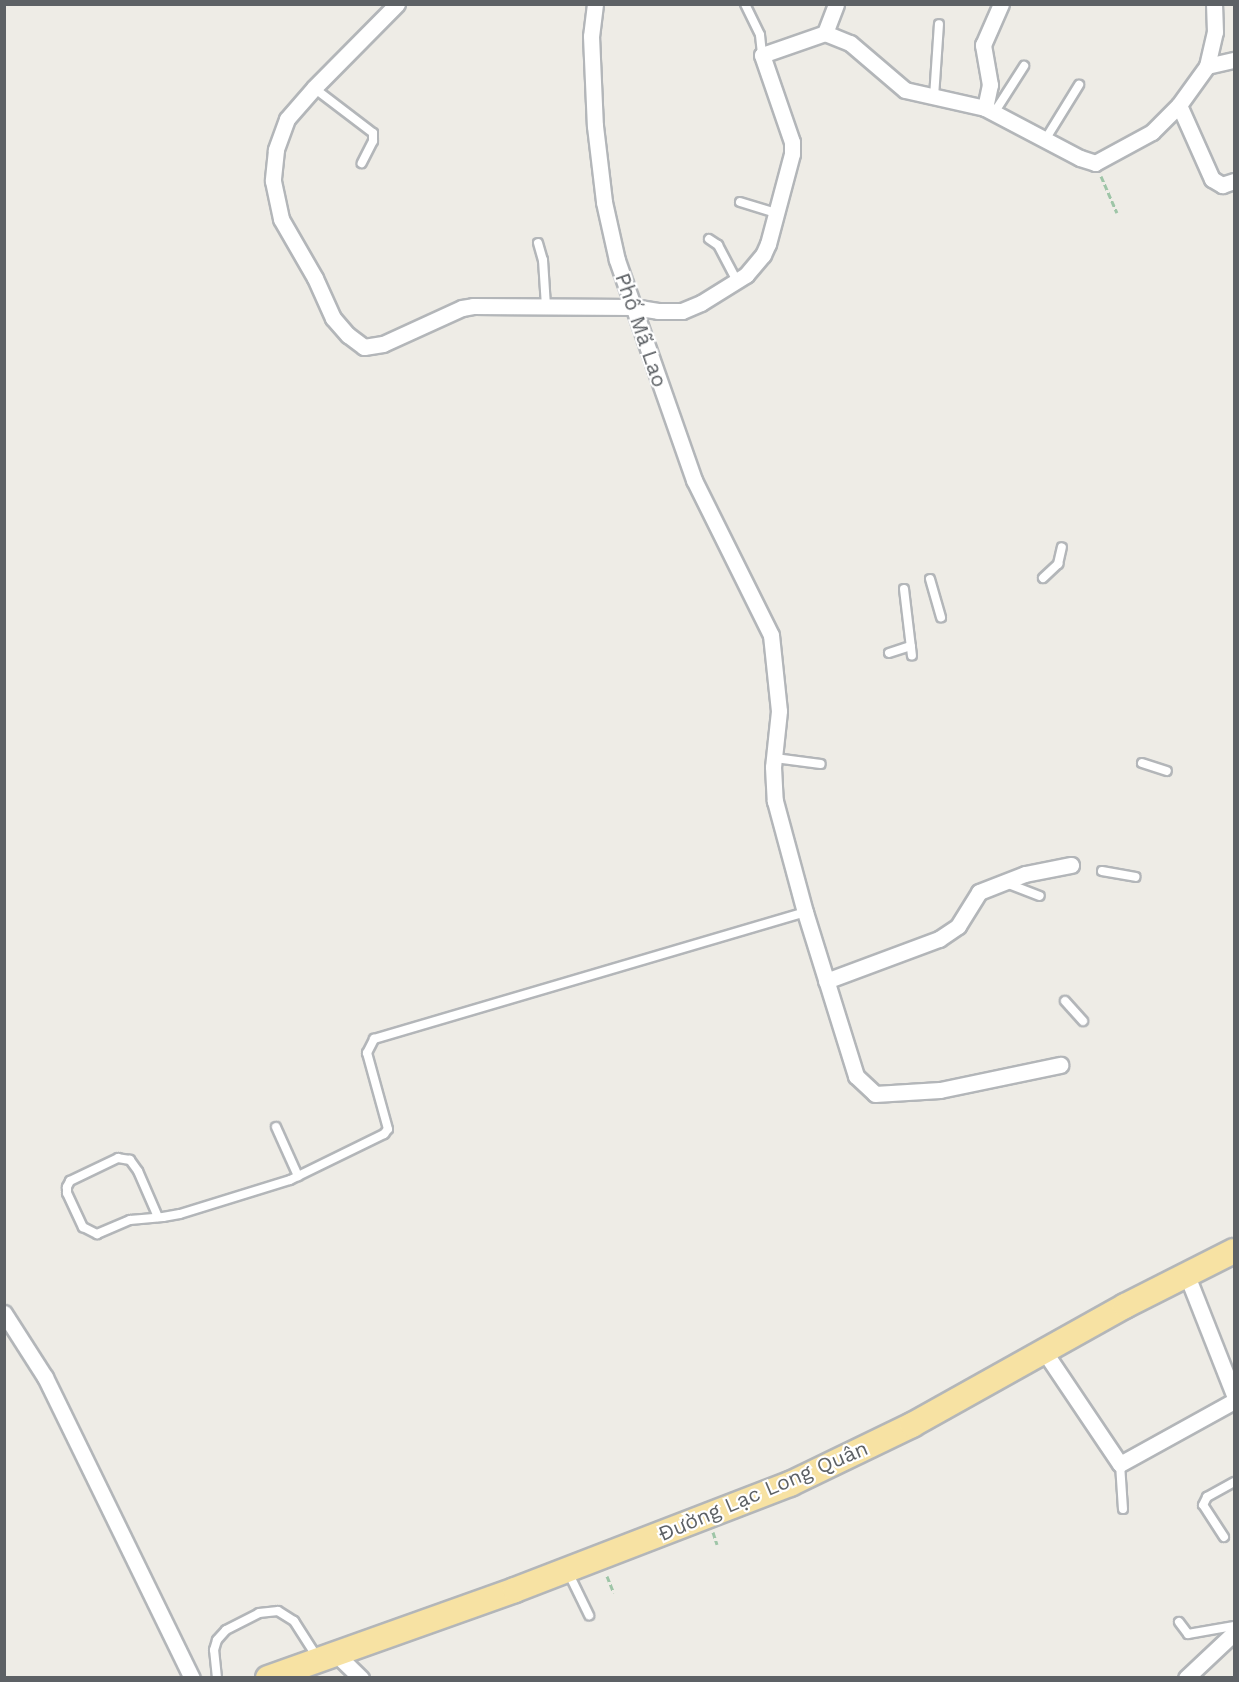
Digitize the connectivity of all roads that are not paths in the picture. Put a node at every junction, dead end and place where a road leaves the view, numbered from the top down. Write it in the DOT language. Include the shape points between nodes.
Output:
graph roads {
  1 [pos="397,4"];
  2 [pos="595,4"];
  3 [pos="745,4"];
  4 [pos="836,4"];
  5 [pos="1001,4"];
  6 [pos="1214,4"];
  7 [pos="939,24"];
  8 [pos="825,33"];
  9 [pos="762,55"];
  10 [pos="1234,60"];
  11 [pos="1024,66"];
  12 [pos="1207,66"];
  13 [pos="1079,85"];
  14 [pos="314,88"];
  15 [pos="934,97"];
  16 [pos="1179,105"];
  17 [pos="989,110"];
  18 [pos="1045,140"];
  19 [pos="362,164"];
  20 [pos="1234,181"];
  21 [pos="740,202"];
  22 [pos="776,213"];
  23 [pos="709,239"];
  24 [pos="538,243"];
  25 [pos="737,281"];
  26 [pos="546,306"];
  27 [pos="633,307"];
  28 [pos="1062,547"];
  29 [pos="1043,578"];
  30 [pos="930,579"];
  31 [pos="904,589"];
  32 [pos="941,617"];
  33 [pos="911,646"];
  34 [pos="889,653"];
  35 [pos="912,656"];
  36 [pos="775,758"];
  37 [pos="1142,763"];
  38 [pos="821,764"];
  39 [pos="1167,771"];
  40 [pos="1071,865"];
  41 [pos="1102,871"];
  42 [pos="1135,878"];
  43 [pos="1005,882"];
  44 [pos="1040,896"];
  45 [pos="805,912"];
  46 [pos="826,981"];
  47 [pos="1065,1001"];
  48 [pos="1083,1021"];
  49 [pos="1060,1065"];
  50 [pos="276,1126"];
  51 [pos="298,1176"];
  52 [pos="158,1217"];
  53 [pos="1234,1251"];
  54 [pos="1186,1273"];
  55 [pos="4,1313"];
  56 [pos="1044,1351"];
  57 [pos="1234,1395"];
  58 [pos="1234,1401"];
  59 [pos="1120,1464"];
  60 [pos="1234,1482"];
  61 [pos="1123,1509"];
  62 [pos="1224,1537"];
  63 [pos="567,1570"];
  64 [pos="589,1615"];
  65 [pos="1179,1622"];
  66 [pos="1234,1626"];
  67 [pos="1234,1633"];
  68 [pos="328,1657"];
  69 [pos="192,1677"];
  70 [pos="217,1677"];
  71 [pos="268,1677"];
  72 [pos="361,1677"];
  73 [pos="1186,1677"];
  1 -- 14 [label="street"];
  2 -- 27 [label="street, Phố Mã Lao" via="591,36 595,126 604,202"];
  3 -- 9 [label="lane" via="760,36"];
  4 -- 8 [label="street"];
  5 -- 17 [label="street" via="983,45 990,85"];
  6 -- 12 [label="street" via="1215,32"];
  7 -- 15 [label="lane"];
  8 -- 9 [label="street"];
  8 -- 15 [label="street" via="850,43 905,90"];
  9 -- 22 [label="street" via="792,142"];
  10 -- 12 [label="street"];
  11 -- 17 [label="lane"];
  12 -- 16 [label="street"];
  13 -- 18 [label="lane"];
  14 -- 19 [label="lane" via="373,133"];
  14 -- 26 [label="street" via="287,119 276,150 273,180 281,219 333,318 348,335 364,347 383,344 462,308"];
  15 -- 17 [label="street"];
  16 -- 18 [label="street" via="1152,132 1095,163"];
  16 -- 20 [label="street" via="1212,179 1222,184"];
  17 -- 18 [label="street"];
  21 -- 22 [label="lane"];
  22 -- 25 [label="street" via="764,255"];
  23 -- 25 [label="lane" via="718,245"];
  24 -- 26 [label="lane"];
  25 -- 27 [label="street" via="682,311"];
  26 -- 27 [label="street"];
  27 -- 36 [label="street, Phố Mã Lao" via="694,480 771,636 779,711"];
  28 -- 29 [label="lane" via="1058,564"];
  30 -- 32 [label="lane"];
  31 -- 33 [label="lane"];
  33 -- 34 [label="lane"];
  33 -- 35 [label="lane"];
  36 -- 38 [label="lane"];
  36 -- 45 [label="street" via="775,801"];
  37 -- 39 [label="lane"];
  40 -- 43 [label="street"];
  41 -- 42 [label="lane"];
  43 -- 44 [label="lane"];
  43 -- 46 [label="street" via="976,894 961,923 939,939"];
  45 -- 46 [label="street"];
  45 -- 51 [label="lane" via="374,1039 367,1053 388,1129"];
  46 -- 49 [label="street" via="856,1076 875,1094 940,1090"];
  47 -- 48 [label="lane"];
  50 -- 51 [label="lane"];
  51 -- 52 [label="lane" via="180,1214"];
  52 -- 52 [label="lane" via="130,1221 97,1234 83,1227 67,1187 70,1181 118,1158 130,1161 138,1170"];
  53 -- 54 [label="highway, Đường Lạc Long Quân"];
  54 -- 56 [label="highway, Đường Lạc Long Quân"];
  54 -- 57 [label="street"];
  55 -- 69 [label="street" via="45,1377"];
  56 -- 59 [label="street"];
  56 -- 63 [label="highway, Đường Lạc Long Quân" via="855,1455"];
  58 -- 59 [label="street"];
  59 -- 61 [label="lane"];
  60 -- 62 [label="lane" via="1207,1497 1203,1505"];
  63 -- 64 [label="lane"];
  63 -- 68 [label="highway, Đường Lạc Long Quân"];
  65 -- 66 [label="lane" via="1188,1634"];
  67 -- 73 [label="street"];
  68 -- 70 [label="lane" via="294,1621 278,1611 259,1613 226,1630 217,1640"];
  68 -- 71 [label="highway, Đường Lạc Long Quân"];
  68 -- 72 [label="street"];
}
